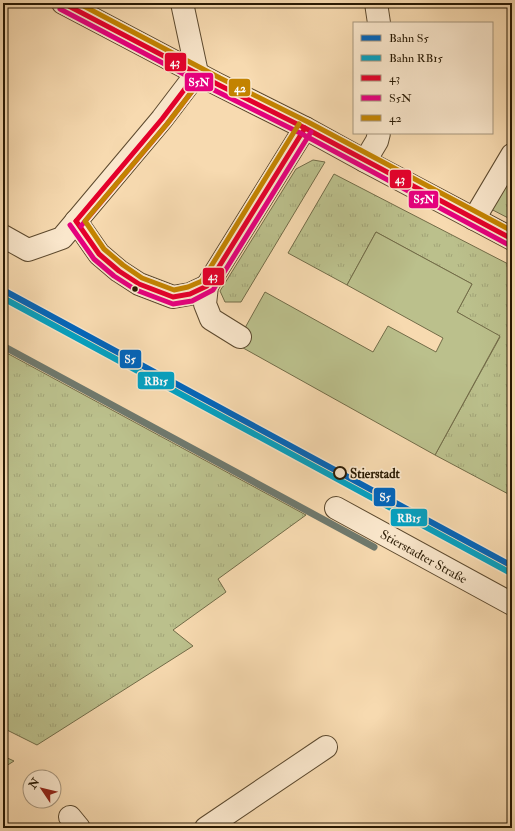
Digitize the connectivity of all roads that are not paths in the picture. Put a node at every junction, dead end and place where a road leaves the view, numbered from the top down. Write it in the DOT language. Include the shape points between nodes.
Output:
graph roads {
  1 [pos="63,3"];
  2 [pos="182,3"];
  3 [pos="376,3"];
  4 [pos="378,22"];
  5 [pos="197,73"];
  6 [pos="305,128"];
  7 [pos="379,134"];
  8 [pos="512,155"];
  9 [pos="365,161"];
  10 [pos="474,218"];
  11 [pos="76,221"];
  12 [pos="3,236"];
  13 [pos="512,239"];
  14 [pos="207,286"];
  15 [pos="240,337"];
  16 [pos="336,508"];
  17 [pos="512,604"];
  18 [pos="326,747"];
  19 [pos="206,828"];
  1 -- 5 [label="street"];
  2 -- 5 [label="street"];
  3 -- 4 [label="street"];
  5 -- 6 [label="street"];
  5 -- 11 [label="street" via="162,119"];
  6 -- 9 [label="street"];
  6 -- 14 [label="street"];
  7 -- 9 [label="street"];
  8 -- 10 [label="street"];
  9 -- 10 [label="street"];
  10 -- 13 [label="street"];
  11 -- 12 [label="street" via="62,238 28,250"];
  11 -- 14 [label="street" via="99,254 119,272 139,284 173,296 190,294"];
  14 -- 15 [label="street" via="205,304 211,319"];
  16 -- 17 [label="street, Stierstadter Straße"];
  18 -- 19 [label="street"];
}
